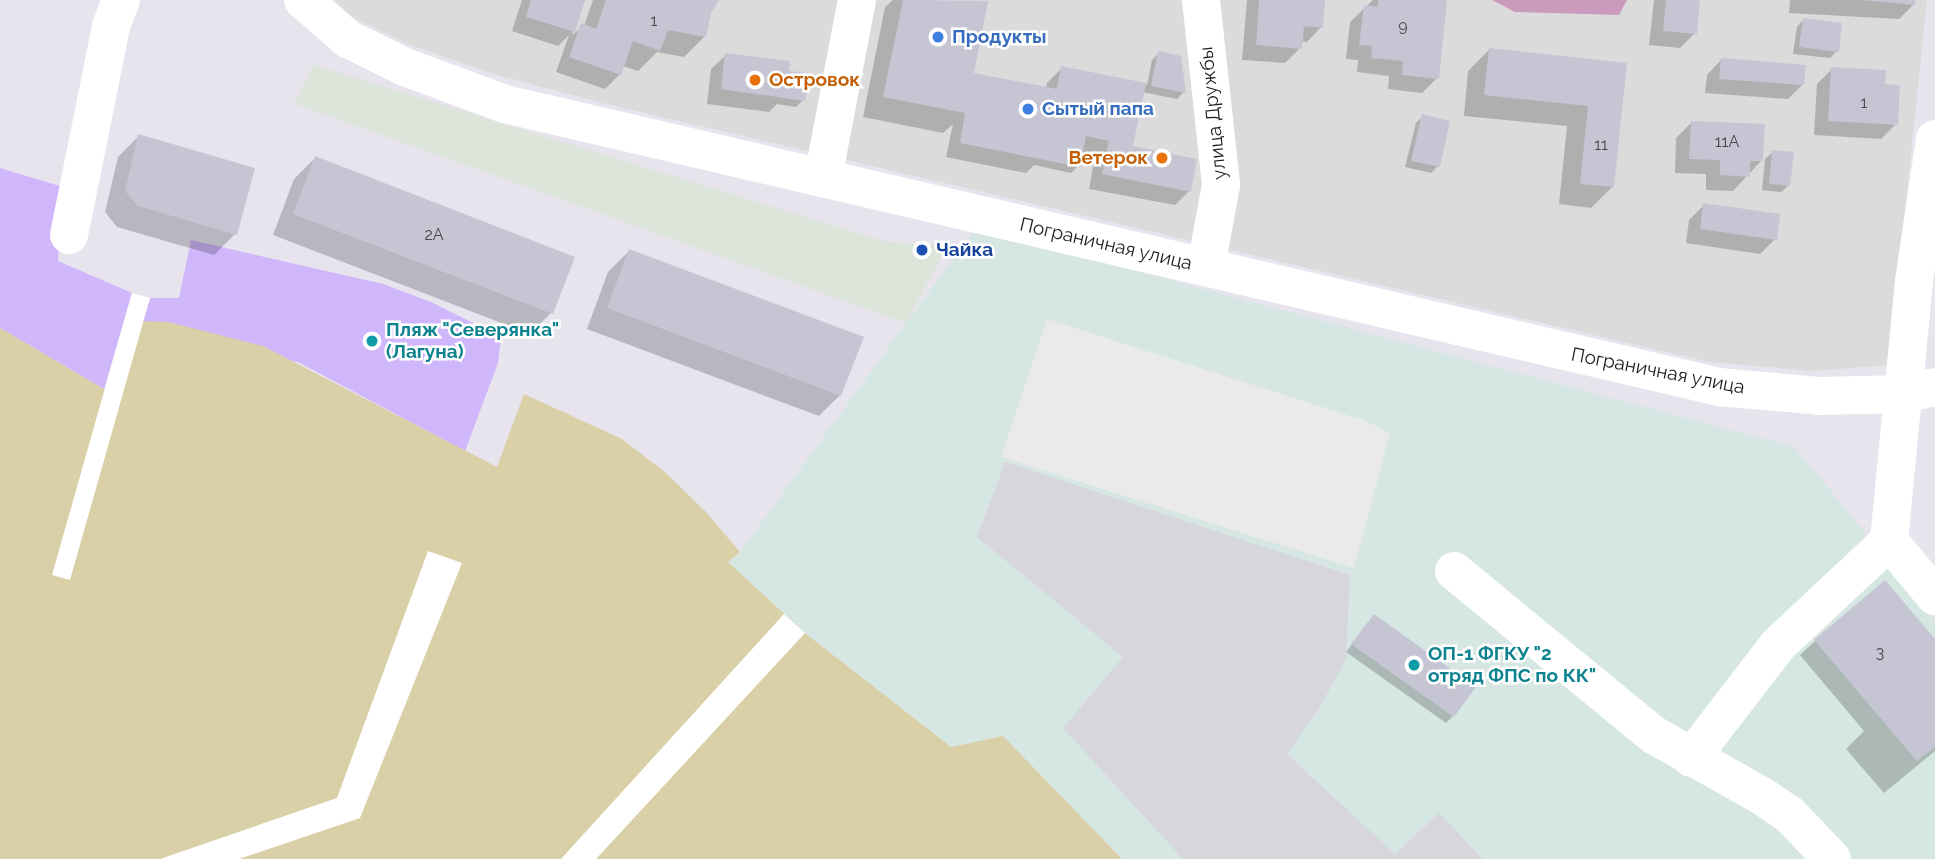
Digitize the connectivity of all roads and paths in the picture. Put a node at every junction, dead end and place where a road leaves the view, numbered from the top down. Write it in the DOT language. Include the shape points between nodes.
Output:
graph roads {
  1 [pos="121,0"];
  2 [pos="303,0"];
  3 [pos="858,0"];
  4 [pos="1201,0"];
  5 [pos="1935,139"];
  6 [pos="823,178"];
  7 [pos="69,235"];
  8 [pos="1206,267"];
  9 [pos="1919,391"];
  10 [pos="1889,541"];
  11 [pos="1454,571"];
  12 [pos="1935,596"];
  13 [pos="1691,758"];
  14 [pos="1832,859"];
  1 -- 7 [label="street" via="111,26"];
  2 -- 6 [label="street, Пограничная улица" via="348,39 405,67 505,104"];
  3 -- 6 [label="street"];
  4 -- 8 [label="street, улица Дружбы" via="1221,185"];
  5 -- 9 [label="street" via="1914,281"];
  6 -- 8 [label="street, Пограничная улица"];
  8 -- 9 [label="street, Пограничная улица" via="1719,387 1819,396"];
  9 -- 10 [label="street"];
  10 -- 12 [label="street"];
  10 -- 13 [label="street" via="1778,645"];
  11 -- 13 [label="street" via="1654,735"];
  13 -- 14 [label="street" via="1789,814"];
}
